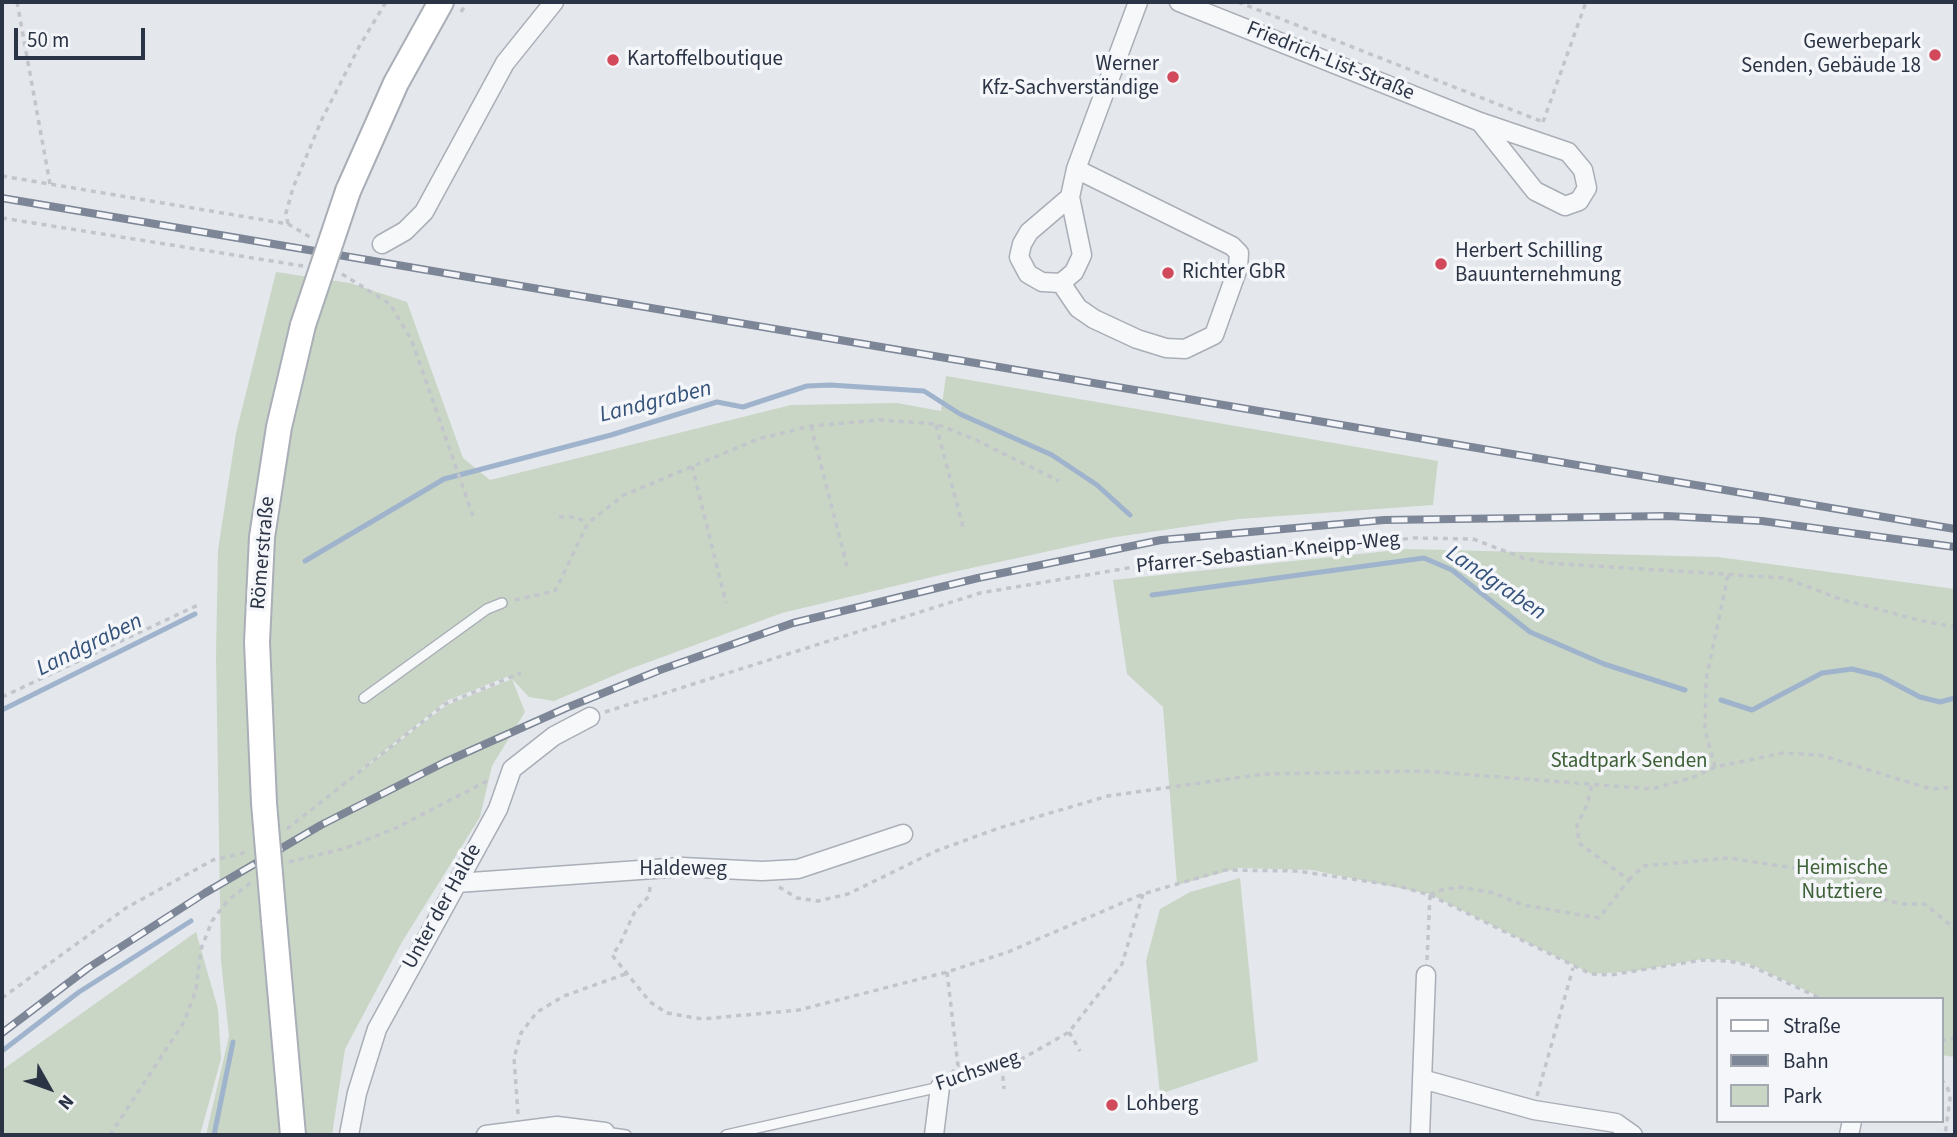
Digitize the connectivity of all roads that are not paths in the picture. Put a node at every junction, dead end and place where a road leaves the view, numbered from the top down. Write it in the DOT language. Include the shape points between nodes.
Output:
graph roads {
  1 [pos="441,2"];
  2 [pos="554,2"];
  3 [pos="1138,2"];
  4 [pos="1179,2"];
  5 [pos="1480,122"];
  6 [pos="1076,169"];
  7 [pos="1070,197"];
  8 [pos="382,244"];
  9 [pos="1061,283"];
  10 [pos="502,603"];
  11 [pos="364,698"];
  12 [pos="590,717"];
  13 [pos="903,834"];
  14 [pos="457,883"];
  15 [pos="1426,975"];
  16 [pos="1422,1079"];
  17 [pos="940,1087"];
  18 [pos="605,1132"];
  19 [pos="293,1135"];
  20 [pos="349,1135"];
  21 [pos="486,1135"];
  22 [pos="626,1135"];
  23 [pos="726,1135"];
  24 [pos="934,1135"];
  25 [pos="1420,1135"];
  26 [pos="1633,1135"];
  1 -- 19 [label="main road, Römerstraße, bridge" via="396,83 348,191 303,325 279,427 262,537 257,642 264,803"];
  2 -- 8 [label="street" via="505,63 424,212 405,231"];
  3 -- 6 [label="street"];
  4 -- 5 [label="street, Friedrich-List-Straße"];
  5 -- 5 [label="street, Friedrich-List-Straße" via="1535,191 1565,206 1579,201 1587,188 1583,170 1567,152"];
  6 -- 7 [label="street"];
  6 -- 9 [label="street" via="1231,246 1239,253 1238,268 1214,335 1185,349 1137,339 1094,319 1078,308"];
  7 -- 9 [label="street" via="1083,255"];
  7 -- 9 [label="street" via="1029,232 1019,257 1028,274 1042,282"];
  10 -- 11 [label="lane" via="487,608"];
  12 -- 14 [label="street, Unter der Halde" via="512,769 498,809"];
  13 -- 14 [label="street, Haldeweg" via="798,869 651,869"];
  14 -- 20 [label="street, Unter der Halde" via="377,1029"];
  15 -- 16 [label="street"];
  16 -- 25 [label="street"];
  16 -- 26 [label="street" via="1534,1110 1616,1123"];
  17 -- 23 [label="lane, Fuchsweg"];
  17 -- 24 [label="street"];
  18 -- 21 [label="street" via="557,1126"];
  18 -- 22 [label="lane"];
}
